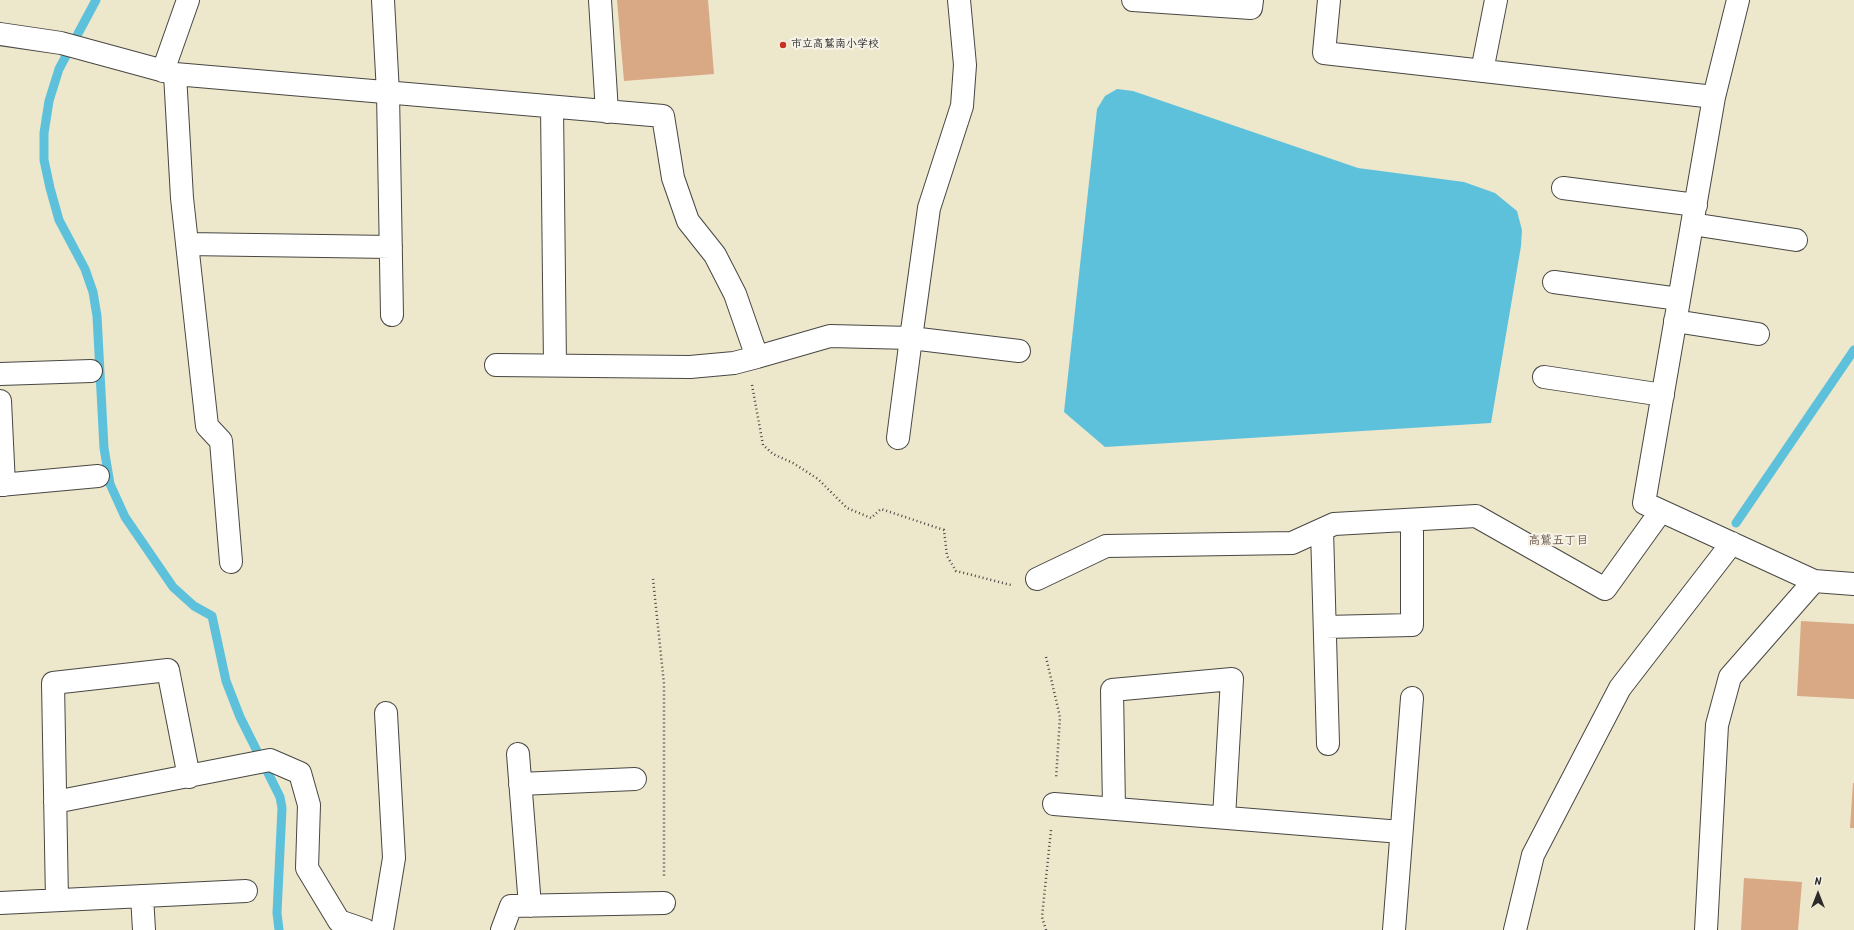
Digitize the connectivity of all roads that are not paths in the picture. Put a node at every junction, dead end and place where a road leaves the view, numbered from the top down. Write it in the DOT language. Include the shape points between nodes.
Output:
graph roads {
  1 [pos="188,0"];
  2 [pos="383,0"];
  3 [pos="600,0"];
  4 [pos="959,0"];
  5 [pos="1132,0"];
  6 [pos="1252,0"];
  7 [pos="1329,0"];
  8 [pos="1496,0"];
  9 [pos="1738,0"];
  10 [pos="0,34"];
  11 [pos="1482,71"];
  12 [pos="169,72"];
  13 [pos="388,93"];
  14 [pos="1714,97"];
  15 [pos="552,107"];
  16 [pos="607,112"];
  17 [pos="1563,188"];
  18 [pos="1694,214"];
  19 [pos="1796,240"];
  20 [pos="187,244"];
  21 [pos="391,247"];
  22 [pos="1554,282"];
  23 [pos="1679,299"];
  24 [pos="392,315"];
  25 [pos="1675,321"];
  26 [pos="1758,334"];
  27 [pos="911,338"];
  28 [pos="1019,351"];
  29 [pos="751,358"];
  30 [pos="496,365"];
  31 [pos="555,365"];
  32 [pos="91,371"];
  33 [pos="0,374"];
  34 [pos="1544,377"];
  35 [pos="1663,396"];
  36 [pos="0,401"];
  37 [pos="898,438"];
  38 [pos="98,476"];
  39 [pos="2,485"];
  40 [pos="1661,511"];
  41 [pos="1412,520"];
  42 [pos="1322,530"];
  43 [pos="1732,543"];
  44 [pos="231,562"];
  45 [pos="1037,579"];
  46 [pos="1814,581"];
  47 [pos="1854,584"];
  48 [pos="1325,627"];
  49 [pos="1412,698"];
  50 [pos="386,713"];
  51 [pos="1328,744"];
  52 [pos="518,754"];
  53 [pos="189,777"];
  54 [pos="635,779"];
  55 [pos="520,784"];
  56 [pos="55,802"];
  57 [pos="1054,804"];
  58 [pos="1114,808"];
  59 [pos="1224,817"];
  60 [pos="1401,832"];
  61 [pos="246,891"];
  62 [pos="142,896"];
  63 [pos="57,900"];
  64 [pos="0,903"];
  65 [pos="664,903"];
  66 [pos="530,906"];
  67 [pos="144,930"];
  68 [pos="365,930"];
  69 [pos="382,930"];
  70 [pos="502,930"];
  71 [pos="1394,930"];
  72 [pos="1515,930"];
  73 [pos="1706,930"];
  1 -- 12 [label="street"];
  2 -- 13 [label="street"];
  3 -- 16 [label="street"];
  4 -- 27 [label="street" via="965,65 962,106 929,208"];
  5 -- 6 [label="street" via="1251,8"];
  7 -- 11 [label="street" via="1324,53"];
  8 -- 11 [label="street"];
  9 -- 14 [label="street"];
  10 -- 12 [label="street" via="61,43"];
  11 -- 14 [label="street"];
  12 -- 13 [label="street"];
  12 -- 20 [label="street"];
  13 -- 15 [label="street"];
  13 -- 21 [label="street"];
  14 -- 18 [label="street"];
  15 -- 16 [label="street"];
  15 -- 31 [label="street"];
  16 -- 29 [label="street" via="663,116 673,178 688,221 715,255 735,294"];
  17 -- 18 [label="street"];
  18 -- 19 [label="street"];
  18 -- 23 [label="street"];
  20 -- 21 [label="street"];
  20 -- 44 [label="street" via="207,426 222,441"];
  21 -- 24 [label="street"];
  22 -- 23 [label="street"];
  23 -- 25 [label="street"];
  25 -- 26 [label="street"];
  25 -- 35 [label="street"];
  27 -- 28 [label="street"];
  27 -- 29 [label="street" via="830,336"];
  27 -- 37 [label="street"];
  29 -- 31 [label="street" via="734,363 690,367"];
  30 -- 31 [label="street"];
  32 -- 33 [label="street"];
  34 -- 35 [label="street"];
  35 -- 40 [label="street" via="1644,503"];
  36 -- 39 [label="street"];
  38 -- 39 [label="street"];
  40 -- 41 [label="street" via="1605,589 1476,516"];
  40 -- 43 [label="street"];
  41 -- 42 [label="street" via="1334,524"];
  41 -- 48 [label="street" via="1412,625"];
  42 -- 45 [label="street" via="1292,543 1106,546"];
  42 -- 48 [label="street"];
  43 -- 46 [label="street"];
  43 -- 72 [label="street" via="1620,688 1533,855"];
  46 -- 47 [label="street"];
  46 -- 73 [label="street" via="1730,677 1717,725"];
  48 -- 51 [label="street"];
  49 -- 60 [label="street"];
  50 -- 69 [label="street" via="394,858"];
  52 -- 55 [label="street"];
  53 -- 56 [label="street"];
  53 -- 56 [label="street" via="168,670 53,683"];
  53 -- 68 [label="street" via="270,760 300,773 309,805 306,868 339,921"];
  54 -- 55 [label="street"];
  55 -- 66 [label="street"];
  56 -- 63 [label="street"];
  57 -- 58 [label="street"];
  58 -- 59 [label="street"];
  58 -- 59 [label="street" via="1112,690 1232,679"];
  59 -- 60 [label="street"];
  60 -- 71 [label="street"];
  61 -- 62 [label="street"];
  62 -- 63 [label="street"];
  62 -- 67 [label="street"];
  63 -- 64 [label="street"];
  65 -- 66 [label="street"];
  66 -- 70 [label="street" via="511,906"];
}
